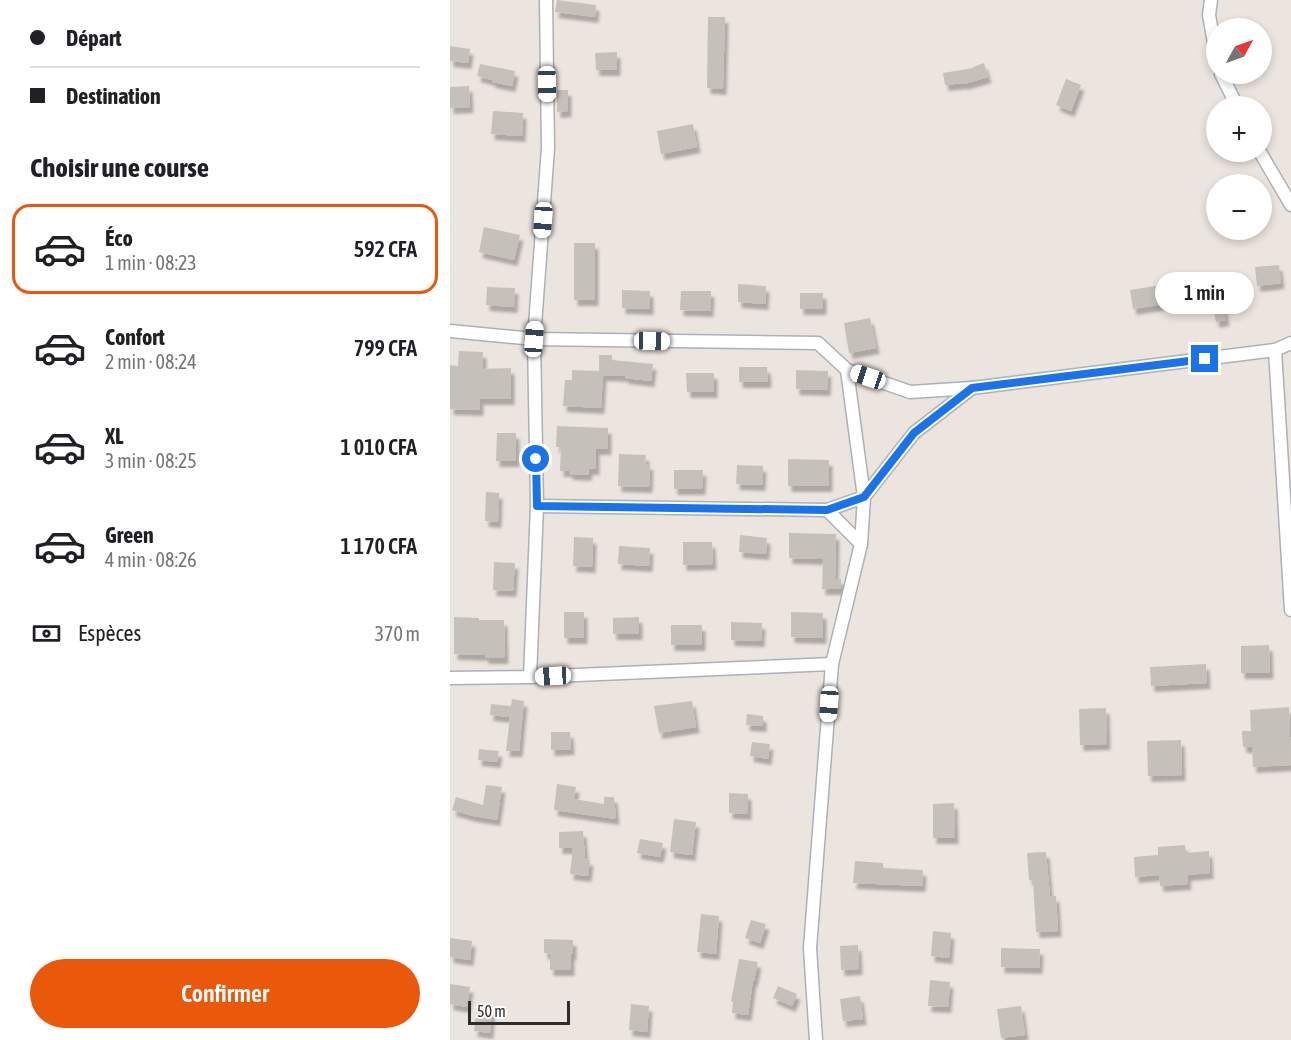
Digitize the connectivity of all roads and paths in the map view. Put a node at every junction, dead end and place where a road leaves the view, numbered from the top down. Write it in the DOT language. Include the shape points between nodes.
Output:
graph roads {
  1 [pos="546,0"];
  2 [pos="1210,0"];
  3 [pos="1210,18"];
  4 [pos="1266,162"];
  5 [pos="1291,205"];
  6 [pos="450,331"];
  7 [pos="534,339"];
  8 [pos="1291,344"];
  9 [pos="1275,350"];
  10 [pos="847,370"];
  11 [pos="972,388"];
  12 [pos="864,497"];
  13 [pos="537,506"];
  14 [pos="827,510"];
  15 [pos="861,544"];
  16 [pos="1291,610"];
  17 [pos="832,664"];
  18 [pos="530,677"];
  19 [pos="450,678"];
  20 [pos="816,1040"];
  1 -- 7 [label="street" via="548,148"];
  2 -- 3 [label="street"];
  4 -- 5 [label="street"];
  6 -- 7 [label="street"];
  7 -- 10 [label="street" via="818,343"];
  7 -- 13 [label="street"];
  8 -- 9 [label="street"];
  9 -- 11 [label="street"];
  9 -- 16 [label="street"];
  10 -- 11 [label="street" via="910,392"];
  10 -- 12 [label="street"];
  11 -- 12 [label="street" via="914,433"];
  12 -- 14 [label="street"];
  12 -- 15 [label="street"];
  13 -- 14 [label="street"];
  13 -- 18 [label="street"];
  14 -- 15 [label="street"];
  15 -- 17 [label="street"];
  17 -- 18 [label="street"];
  17 -- 20 [label="street" via="810,948"];
  18 -- 19 [label="street"];
}
